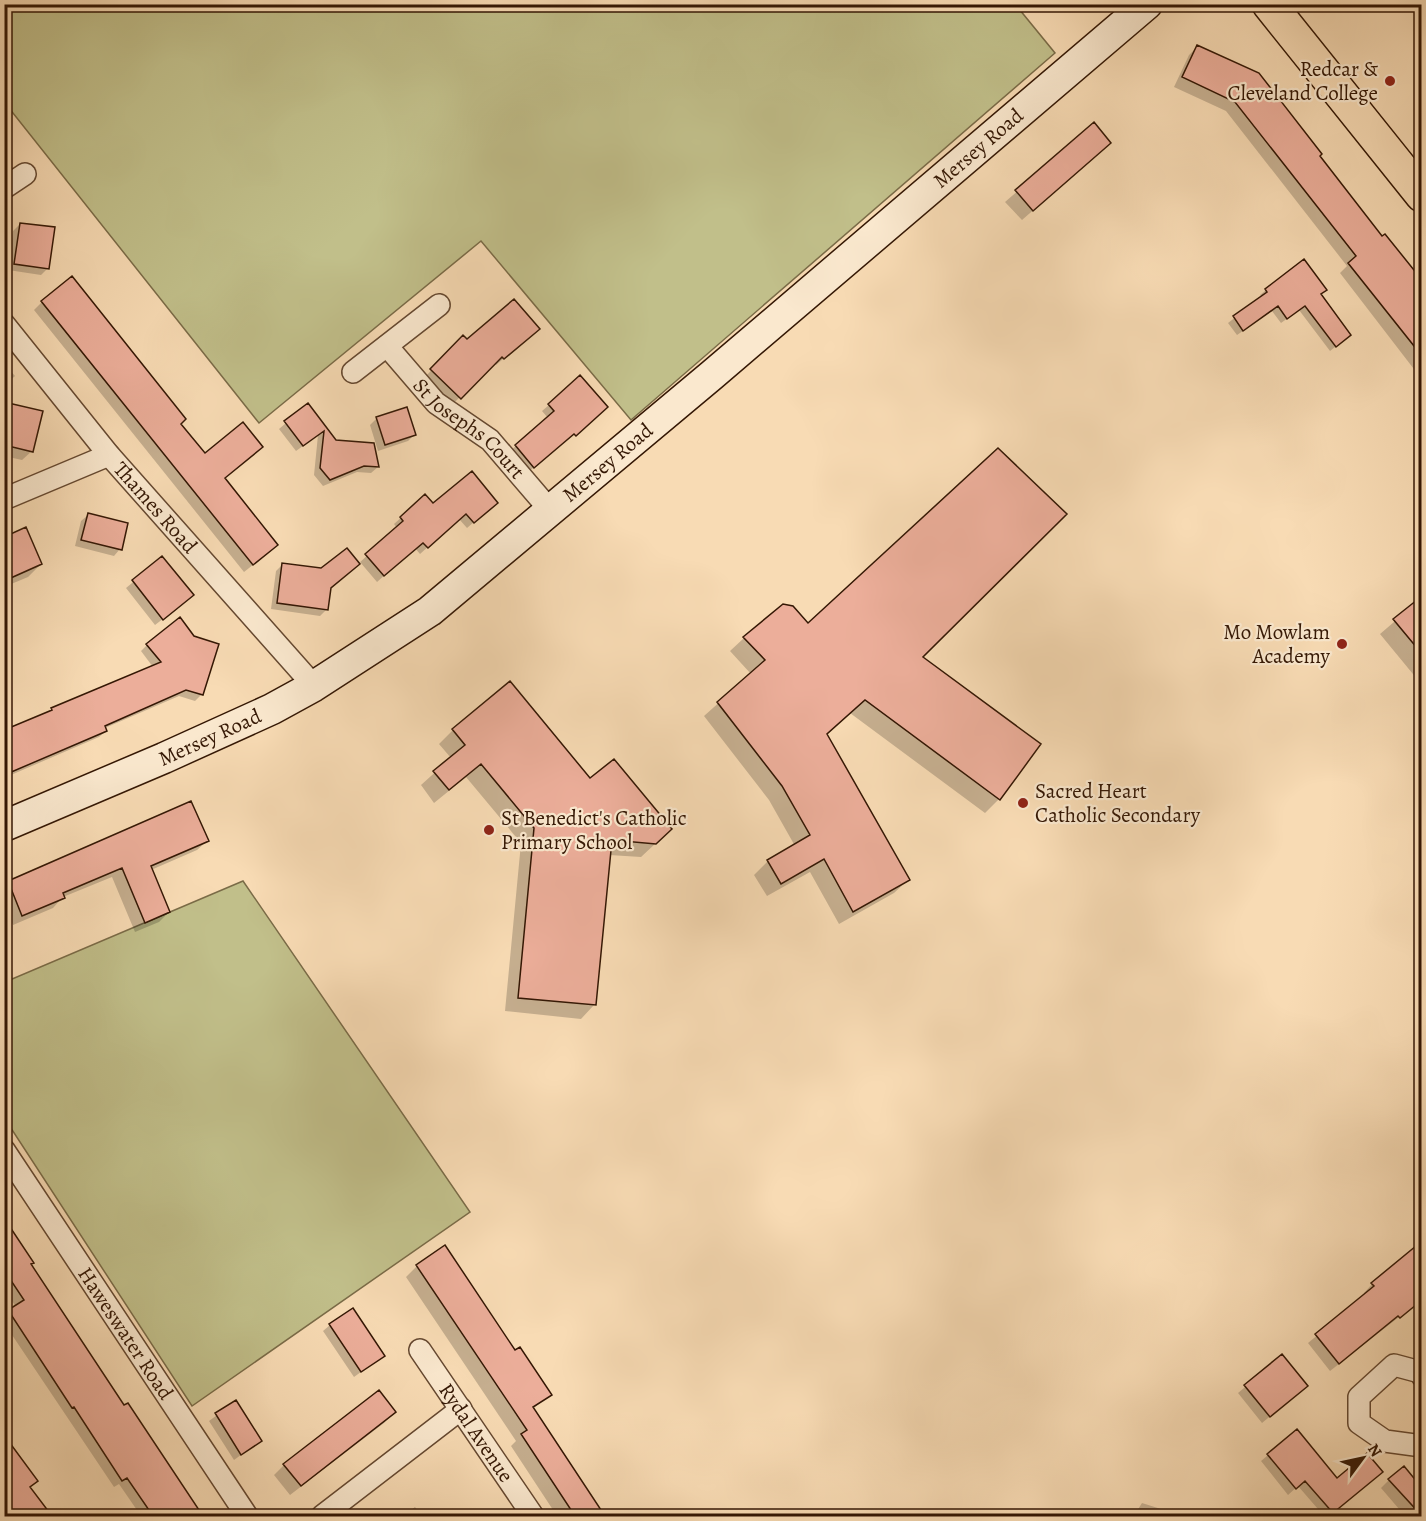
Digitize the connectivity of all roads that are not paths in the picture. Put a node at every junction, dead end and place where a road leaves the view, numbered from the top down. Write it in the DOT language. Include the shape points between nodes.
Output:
graph roads {
  1 [pos="1147,4"];
  2 [pos="1269,4"];
  3 [pos="25,174"];
  4 [pos="4,188"];
  5 [pos="1422,195"];
  6 [pos="440,305"];
  7 [pos="4,324"];
  8 [pos="387,346"];
  9 [pos="353,372"];
  10 [pos="110,455"];
  11 [pos="4,499"];
  12 [pos="550,510"];
  13 [pos="315,686"];
  14 [pos="4,826"];
  15 [pos="4,1150"];
  16 [pos="420,1350"];
  17 [pos="1422,1376"];
  18 [pos="461,1408"];
  19 [pos="1422,1446"];
  20 [pos="247,1516"];
  21 [pos="322,1516"];
  22 [pos="533,1516"];
  1 -- 12 [label="street, Mersey Road"];
  2 -- 5 [label="main road"];
  3 -- 4 [label="street"];
  6 -- 8 [label="street"];
  7 -- 10 [label="street, Thames Road"];
  8 -- 9 [label="street"];
  8 -- 12 [label="street, St Josephs Court" via="436,403 490,440"];
  10 -- 11 [label="street"];
  10 -- 13 [label="street, Thames Road"];
  12 -- 13 [label="street, Mersey Road" via="430,611"];
  13 -- 14 [label="street, Mersey Road" via="164,758"];
  15 -- 20 [label="street, Haweswater Road"];
  16 -- 18 [label="street, Rydal Avenue"];
  17 -- 19 [label="street" via="1394,1365 1359,1397 1359,1423 1385,1442"];
  18 -- 21 [label="street"];
  18 -- 22 [label="street, Rydal Avenue"];
}
